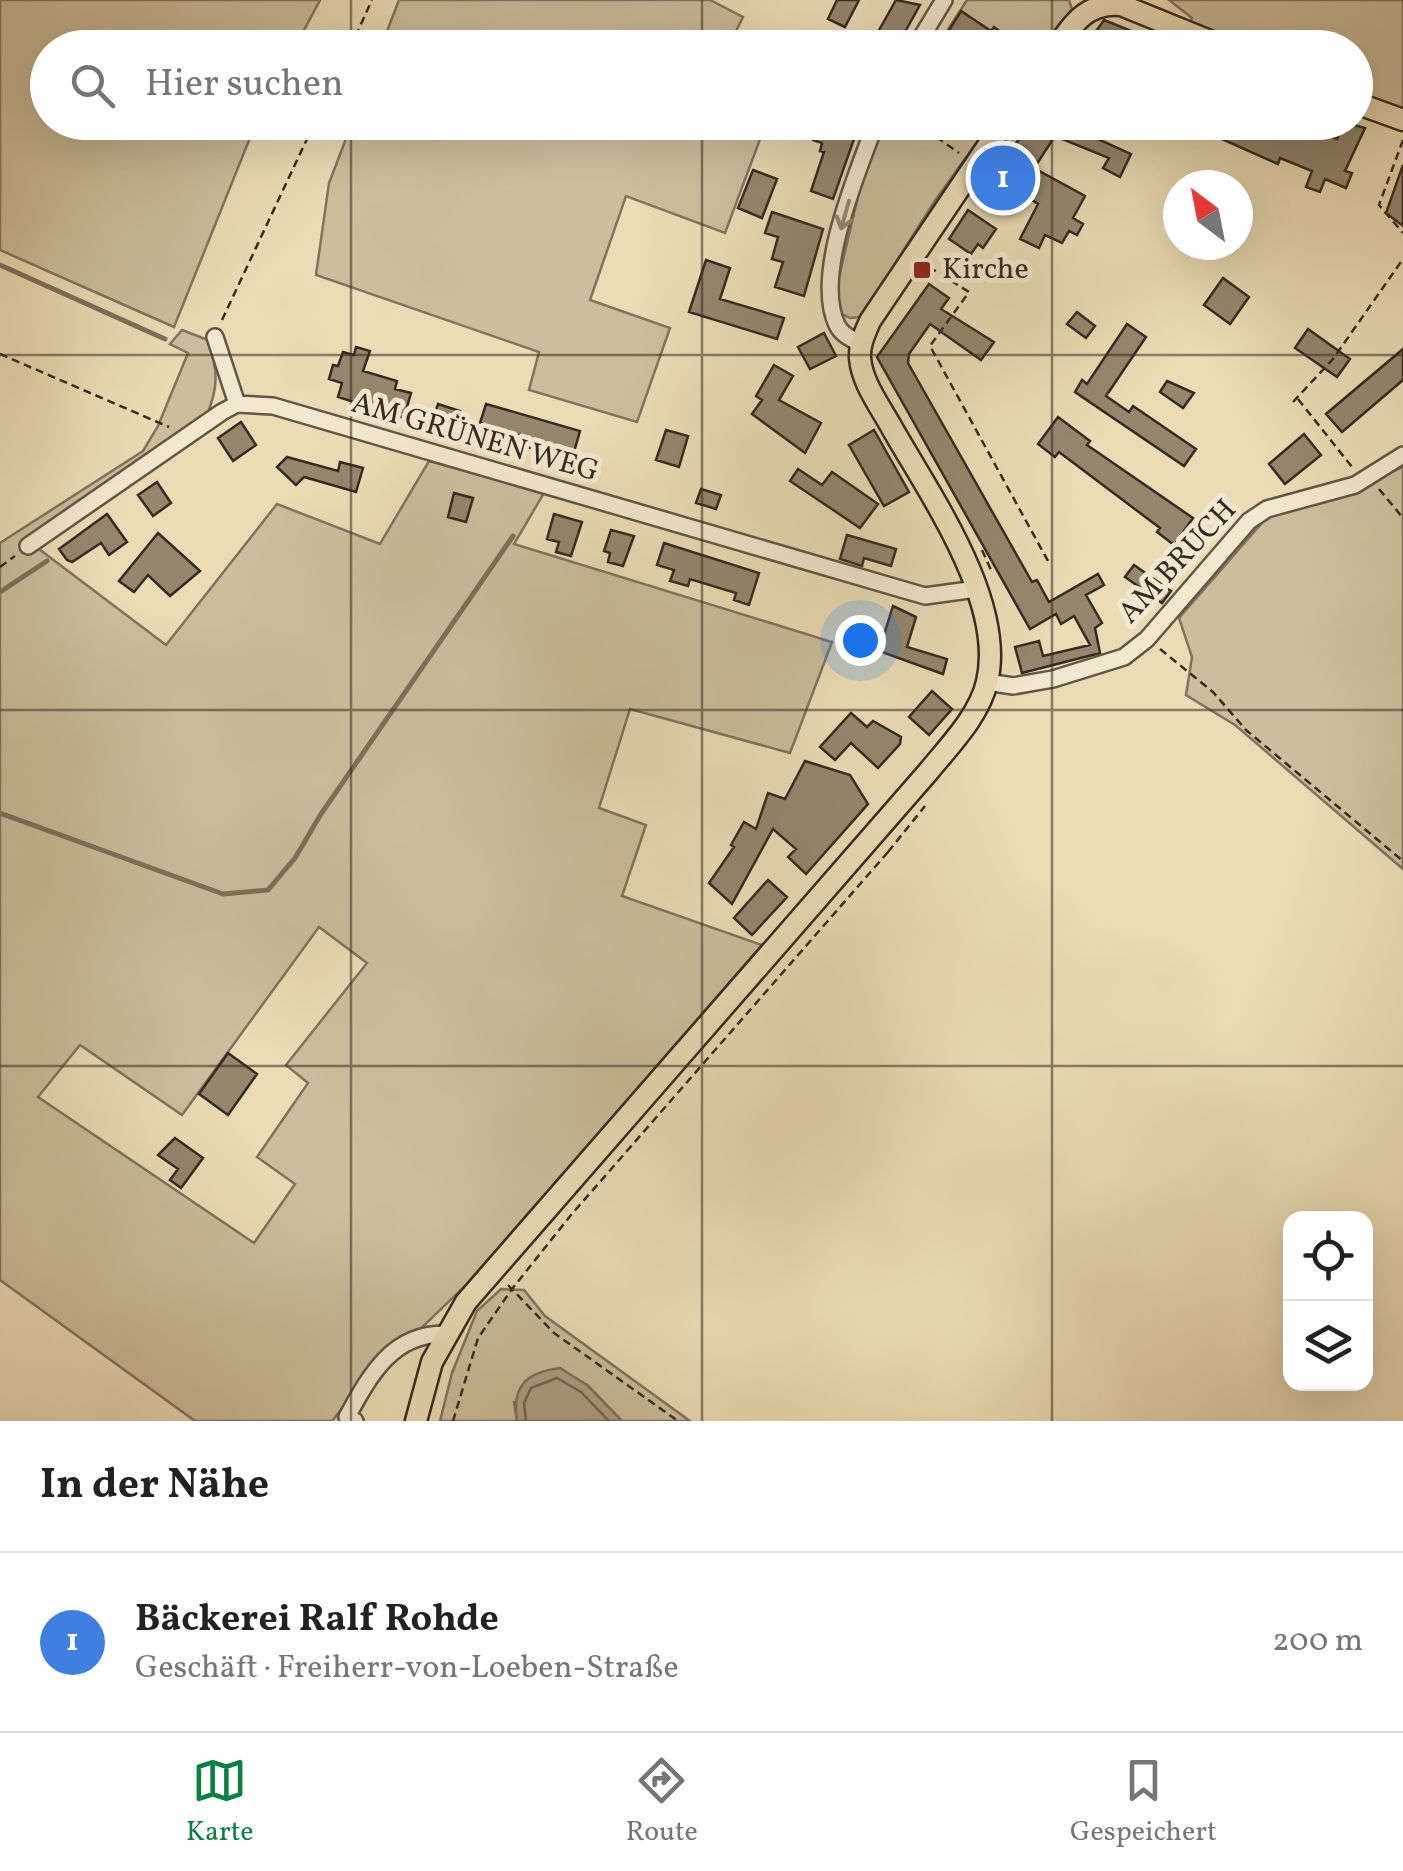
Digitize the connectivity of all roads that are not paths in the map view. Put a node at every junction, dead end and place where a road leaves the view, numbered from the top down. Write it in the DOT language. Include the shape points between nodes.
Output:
graph roads {
  1 [pos="944,0"];
  2 [pos="1091,3"];
  3 [pos="925,30"];
  4 [pos="1070,30"];
  5 [pos="1183,30"];
  6 [pos="1373,109"];
  7 [pos="1403,120"];
  8 [pos="870,140"];
  9 [pos="992,140"];
  10 [pos="215,337"];
  11 [pos="861,344"];
  12 [pos="236,404"];
  13 [pos="1403,456"];
  14 [pos="28,546"];
  15 [pos="976,589"];
  16 [pos="987,682"];
  17 [pos="444,1334"];
  18 [pos="354,1421"];
  19 [pos="416,1421"];
  1 -- 3 [label="street"];
  2 -- 4 [label="main road"];
  2 -- 5 [label="main road" via="1121,5"];
  6 -- 7 [label="main road"];
  8 -- 11 [label="street, one-way" via="836,247 830,300 837,326"];
  9 -- 11 [label="main road"];
  10 -- 12 [label="street"];
  11 -- 15 [label="main road" via="868,387"];
  12 -- 14 [label="street"];
  12 -- 15 [label="street, AM GRÜNEN WEG" via="273,406 925,596"];
  13 -- 16 [label="street, AM BRUCH" via="1366,478 1267,509 1249,521 1124,657 1013,686"];
  15 -- 16 [label="main road" via="990,639"];
  16 -- 17 [label="main road" via="955,739"];
  17 -- 18 [label="street" via="400,1342 347,1416"];
  17 -- 19 [label="main road"];
}
